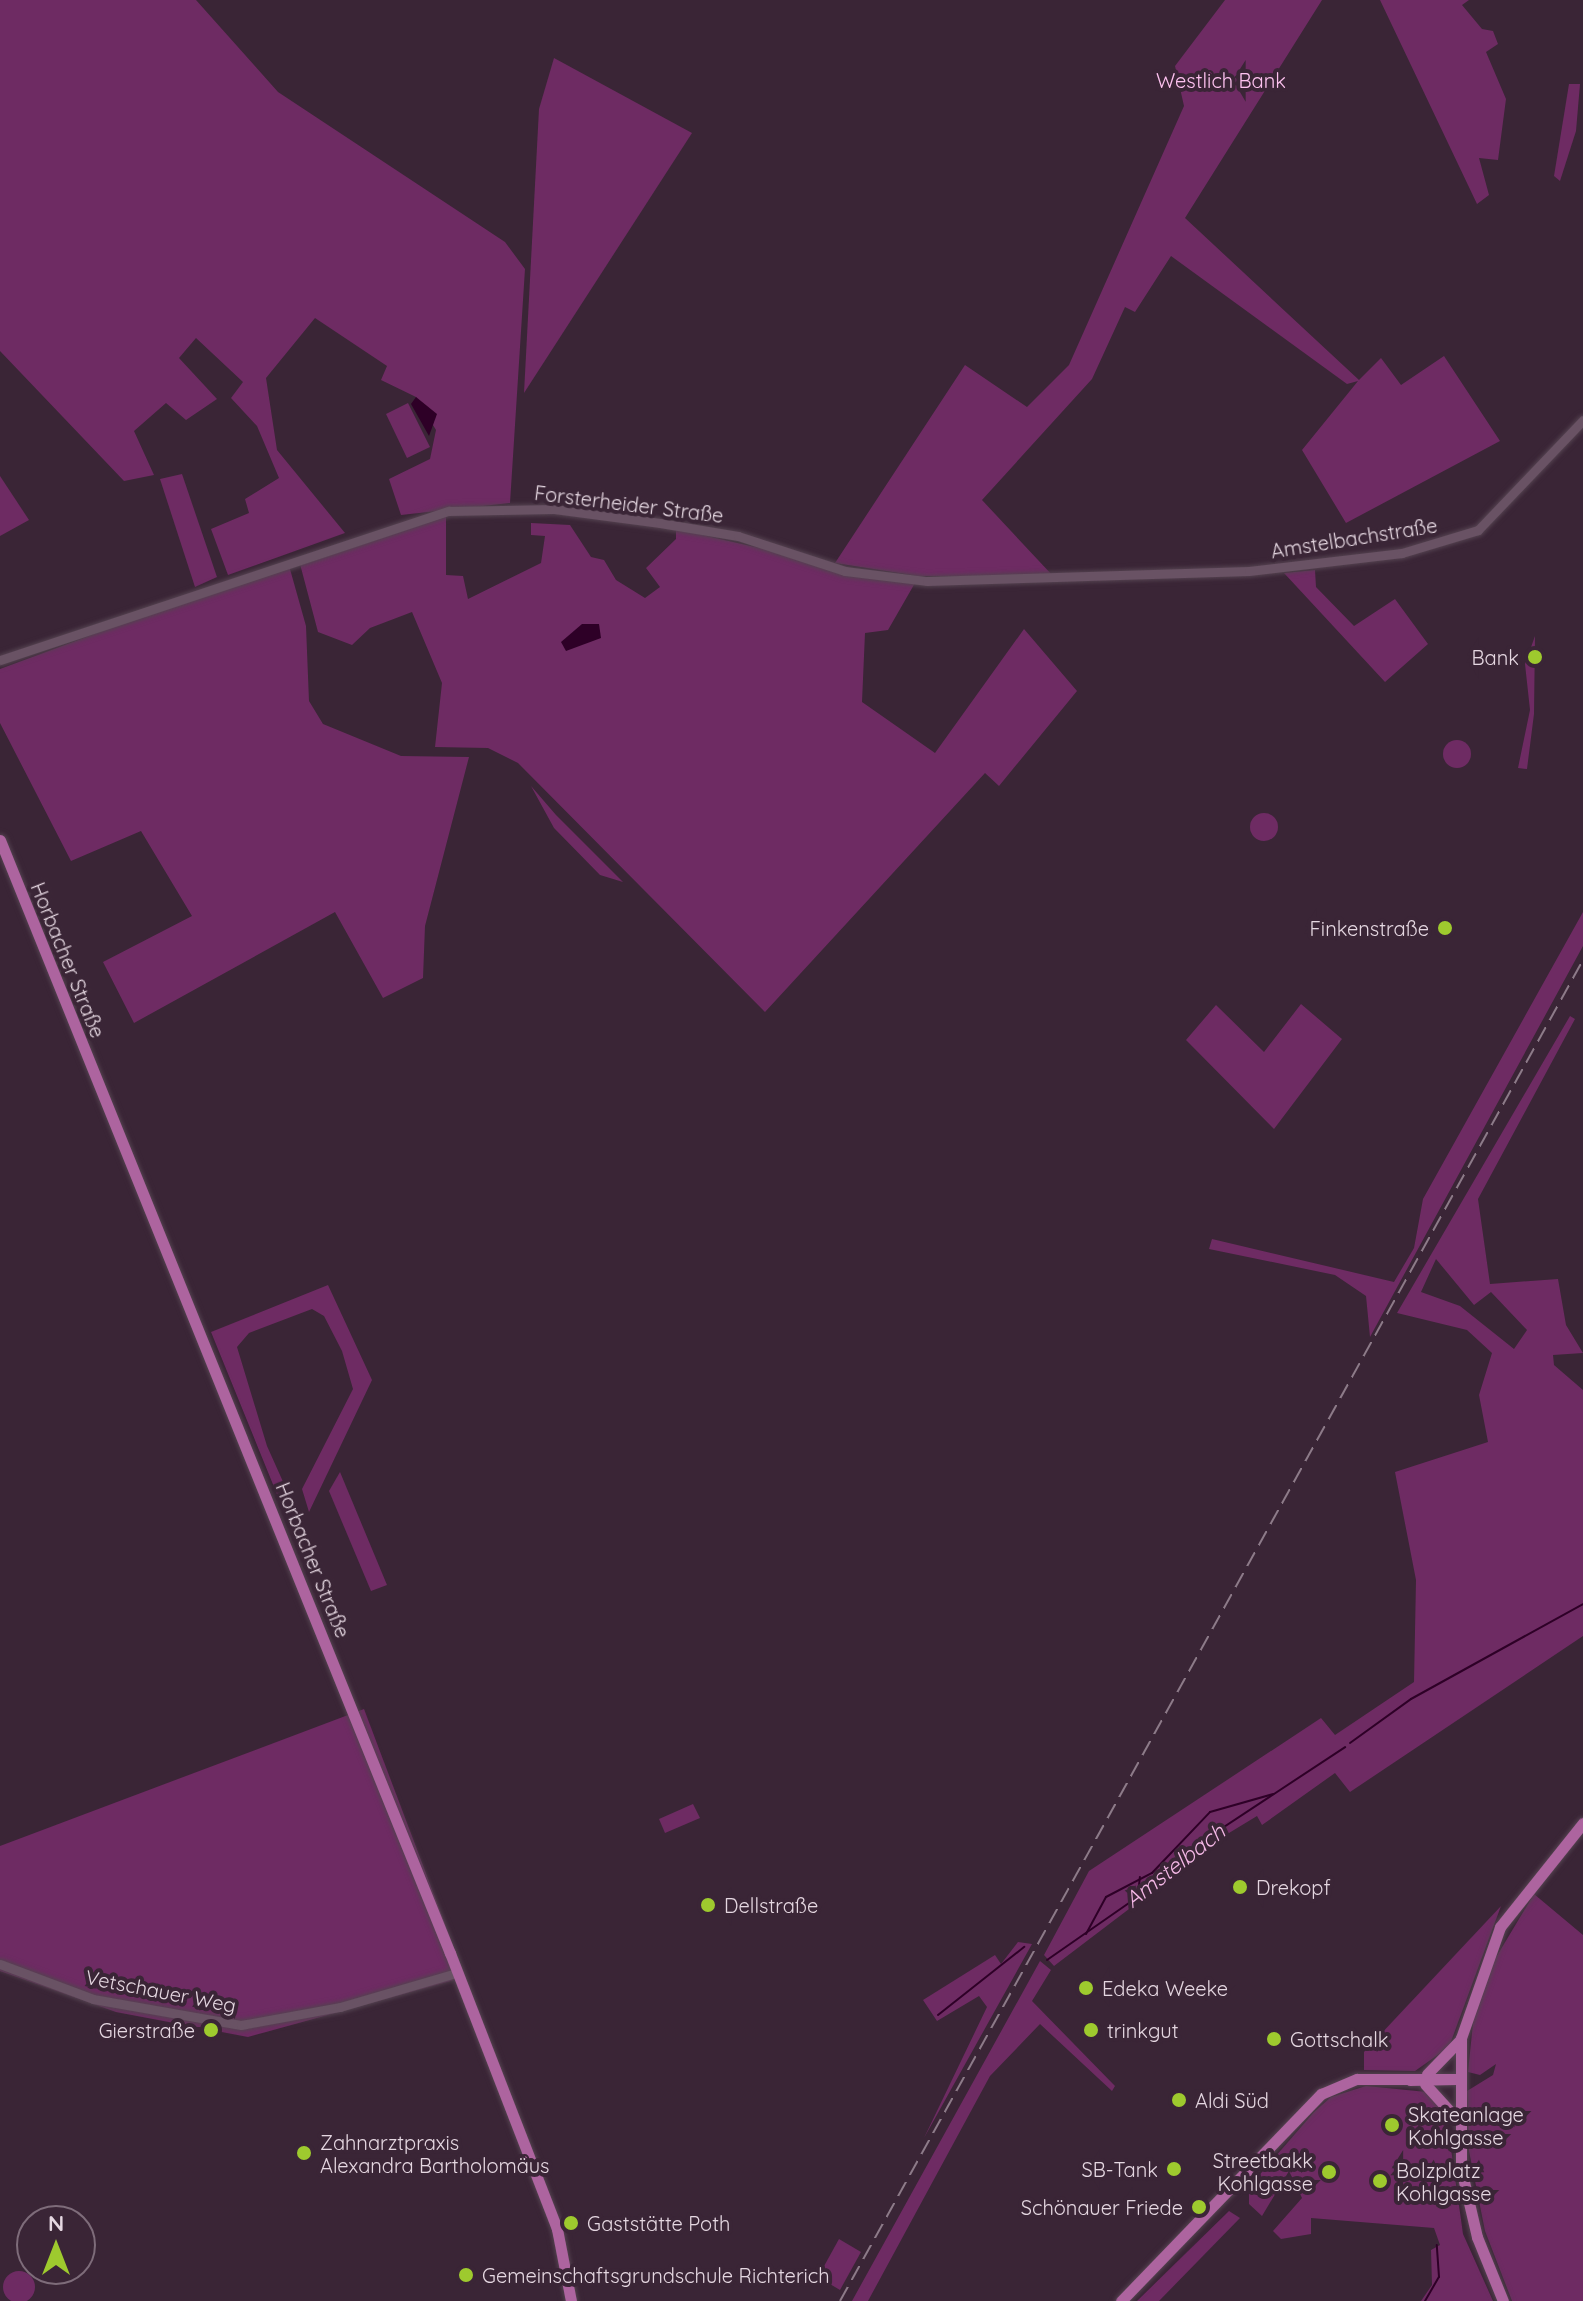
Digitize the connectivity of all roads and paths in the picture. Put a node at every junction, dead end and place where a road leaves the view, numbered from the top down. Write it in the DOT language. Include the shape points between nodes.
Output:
graph roads {
  1 [pos="1583,420"];
  2 [pos="1081,579"];
  3 [pos="0,660"];
  4 [pos="0,840"];
  5 [pos="1583,1823"];
  6 [pos="0,1964"];
  7 [pos="456,1973"];
  8 [pos="1461,2038"];
  9 [pos="1425,2079"];
  10 [pos="1456,2079"];
  11 [pos="1455,2117"];
  12 [pos="571,2301"];
  13 [pos="1121,2301"];
  14 [pos="1503,2301"];
  1 -- 2 [label="street, Amstelbachstraße" via="1520,491 1455,540 1281,569"];
  2 -- 3 [label="street, Forsterheider Straße" via="927,581 845,571 738,536 660,523 554,509 449,511"];
  4 -- 7 [label="main road, Horbacher Straße"];
  5 -- 8 [label="main road" via="1500,1927"];
  6 -- 7 [label="street, Vetschauer Weg" via="93,1999 241,2025 340,2007"];
  7 -- 12 [label="main road, Horbacher Straße" via="561,2241"];
  8 -- 9 [label="main road"];
  8 -- 10 [label="main road"];
  9 -- 10 [label="main road"];
  9 -- 11 [label="main road"];
  9 -- 13 [label="main road" via="1348,2081 1321,2094"];
  10 -- 11 [label="main road"];
  11 -- 14 [label="main road" via="1471,2218"];
}
